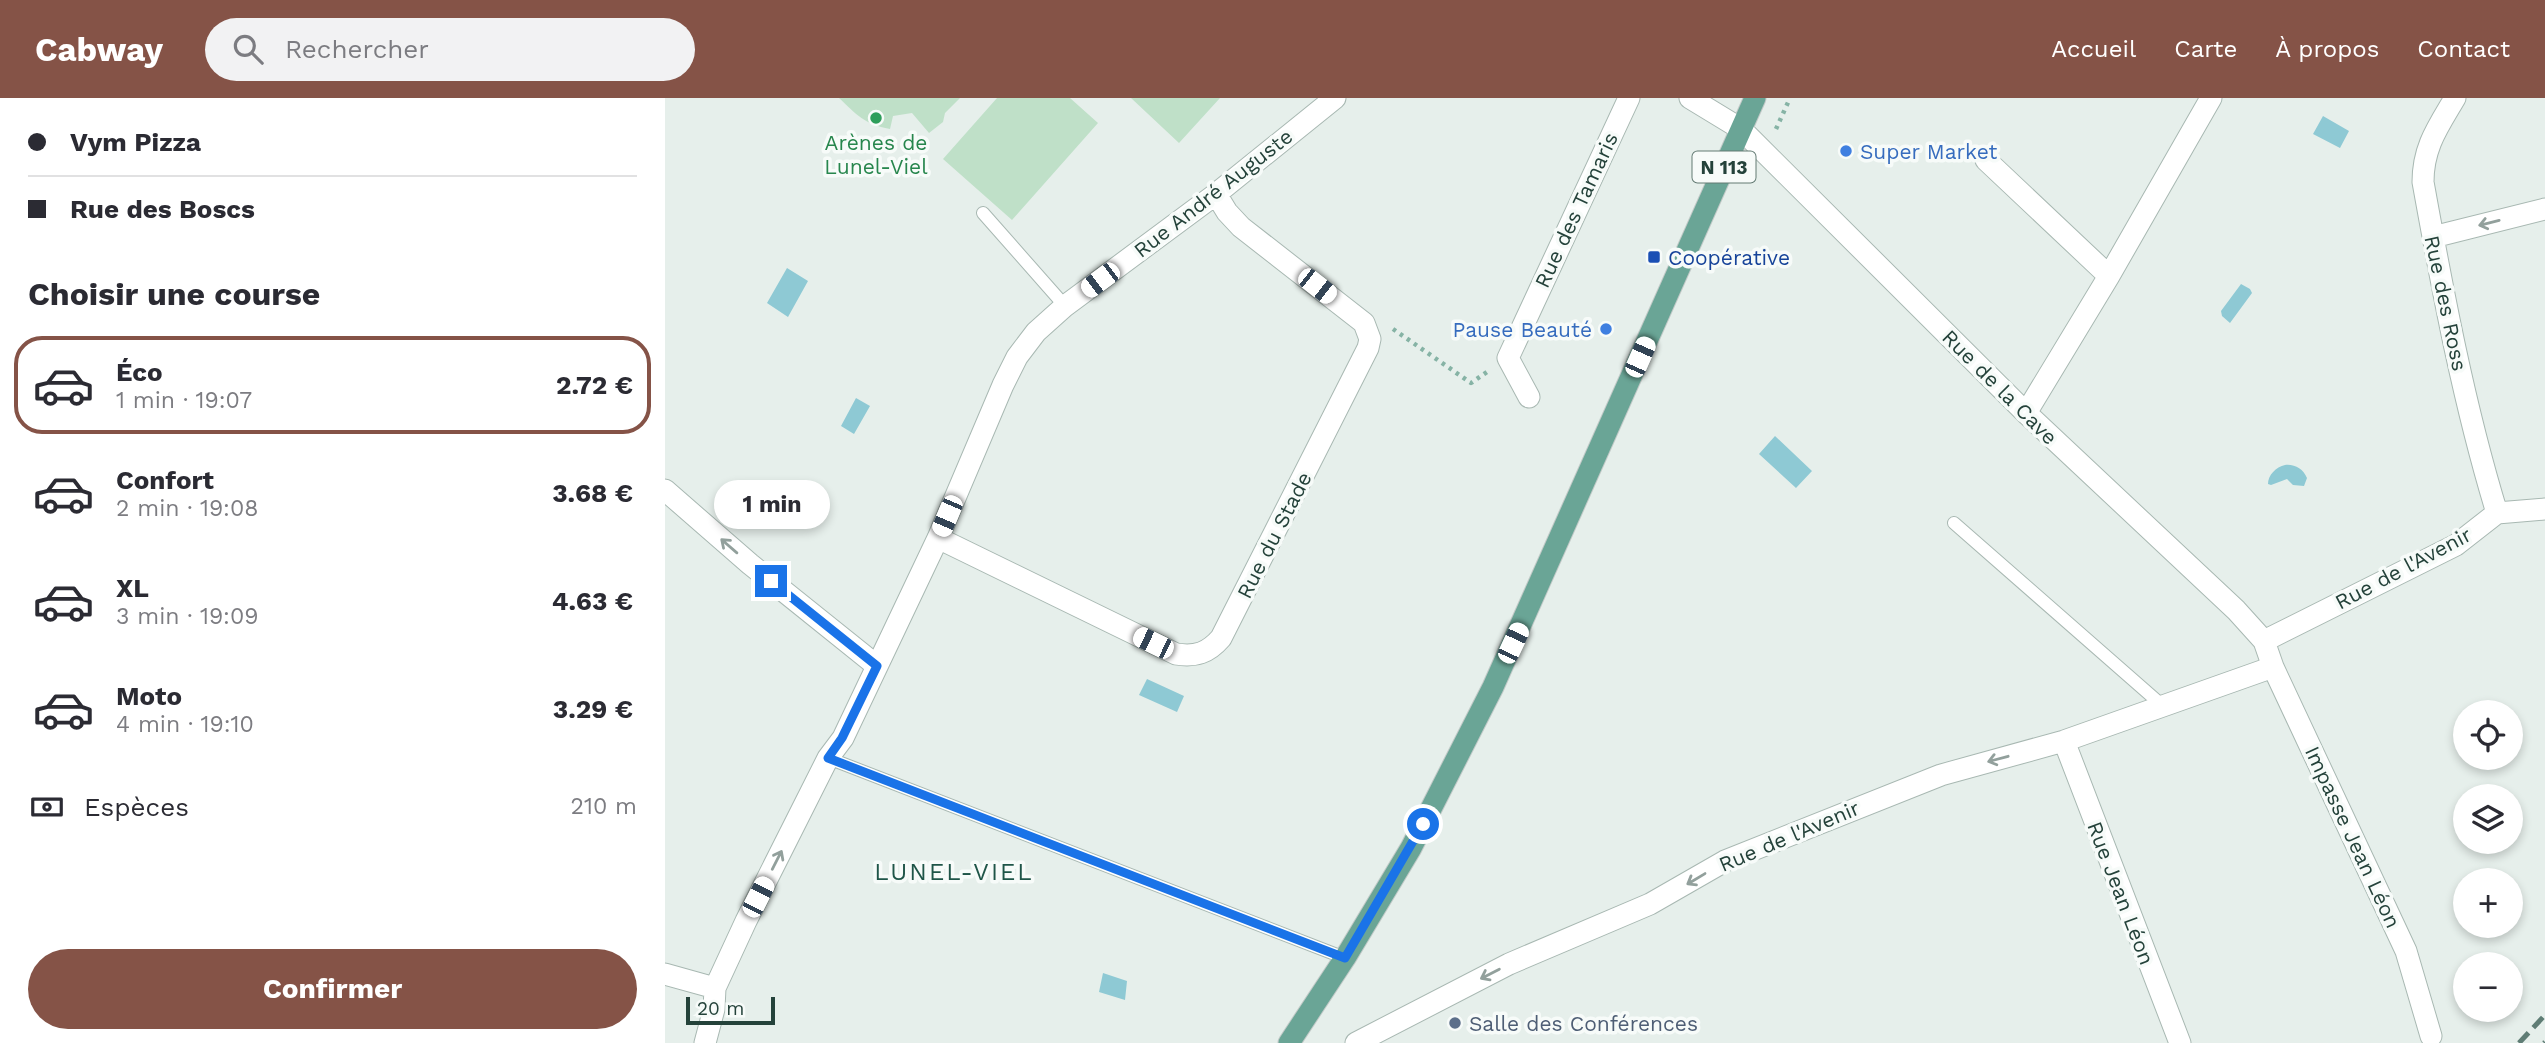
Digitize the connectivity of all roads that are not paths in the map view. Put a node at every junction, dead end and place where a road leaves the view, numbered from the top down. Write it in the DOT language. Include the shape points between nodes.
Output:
graph roads {
  1 [pos="1335,98"];
  2 [pos="1629,98"];
  3 [pos="1690,98"];
  4 [pos="1755,98"];
  5 [pos="2211,98"];
  6 [pos="2455,98"];
  7 [pos="1741,129"];
  8 [pos="1986,160"];
  9 [pos="1216,194"];
  10 [pos="2545,209"];
  11 [pos="983,213"];
  12 [pos="2433,237"];
  13 [pos="2109,275"];
  14 [pos="1065,306"];
  15 [pos="1529,397"];
  16 [pos="2026,413"];
  17 [pos="665,490"];
  18 [pos="2545,509"];
  19 [pos="2497,513"];
  20 [pos="1954,523"];
  21 [pos="938,538"];
  22 [pos="2264,641"];
  23 [pos="877,666"];
  24 [pos="2273,667"];
  25 [pos="2164,707"];
  26 [pos="2064,741"];
  27 [pos="828,758"];
  28 [pos="1345,958"];
  29 [pos="665,974"];
  30 [pos="715,988"];
  31 [pos="2431,1036"];
  32 [pos="705,1043"];
  33 [pos="1289,1043"];
  34 [pos="1356,1043"];
  35 [pos="2180,1043"];
  1 -- 9 [label="street, Rue André Auguste"];
  2 -- 15 [label="street, Rue des Tamaris" via="1508,358"];
  3 -- 7 [label="street"];
  4 -- 7 [label="main road, N 113"];
  5 -- 13 [label="street"];
  6 -- 12 [label="street, Rue des Ross" via="2423,162"];
  7 -- 16 [label="street, Rue de la Cave"];
  7 -- 28 [label="main road, N 113" via="1493,687 1411,848"];
  8 -- 13 [label="street"];
  9 -- 14 [label="street, Rue André Auguste"];
  9 -- 21 [label="street, Rue du Stade" via="1241,227 1364,323 1370,339 1221,638 1202,654 1176,654"];
  10 -- 12 [label="street, one-way"];
  11 -- 14 [label="lane"];
  12 -- 19 [label="street, Rue des Ross" via="2463,385"];
  13 -- 16 [label="street"];
  14 -- 21 [label="street, Rue André Auguste" via="1017,357"];
  16 -- 22 [label="street, Rue de la Cave"];
  23 -- 17 [label="street, one-way"];
  18 -- 19 [label="street"];
  19 -- 22 [label="street, Rue de l'Avenir" via="2456,545"];
  20 -- 25 [label="lane"];
  21 -- 23 [label="street, Rue André Auguste"];
  22 -- 24 [label="street, Impasse Jean Léon"];
  23 -- 27 [label="street, Rue André Auguste"];
  24 -- 25 [label="street, Rue de l'Avenir"];
  24 -- 31 [label="street, Impasse Jean Léon" via="2406,951"];
  25 -- 26 [label="street, Rue de l'Avenir"];
  26 -- 34 [label="street, Rue de l'Avenir, one-way" via="1941,775 1725,861 1650,904 1509,964"];
  26 -- 35 [label="street, Rue Jean Léon"];
  27 -- 28 [label="lane"];
  30 -- 27 [label="street, Rue André Auguste, one-way"];
  28 -- 33 [label="main road, N 113"];
  29 -- 30 [label="street"];
  30 -- 32 [label="street, Rue André Auguste"];
}
